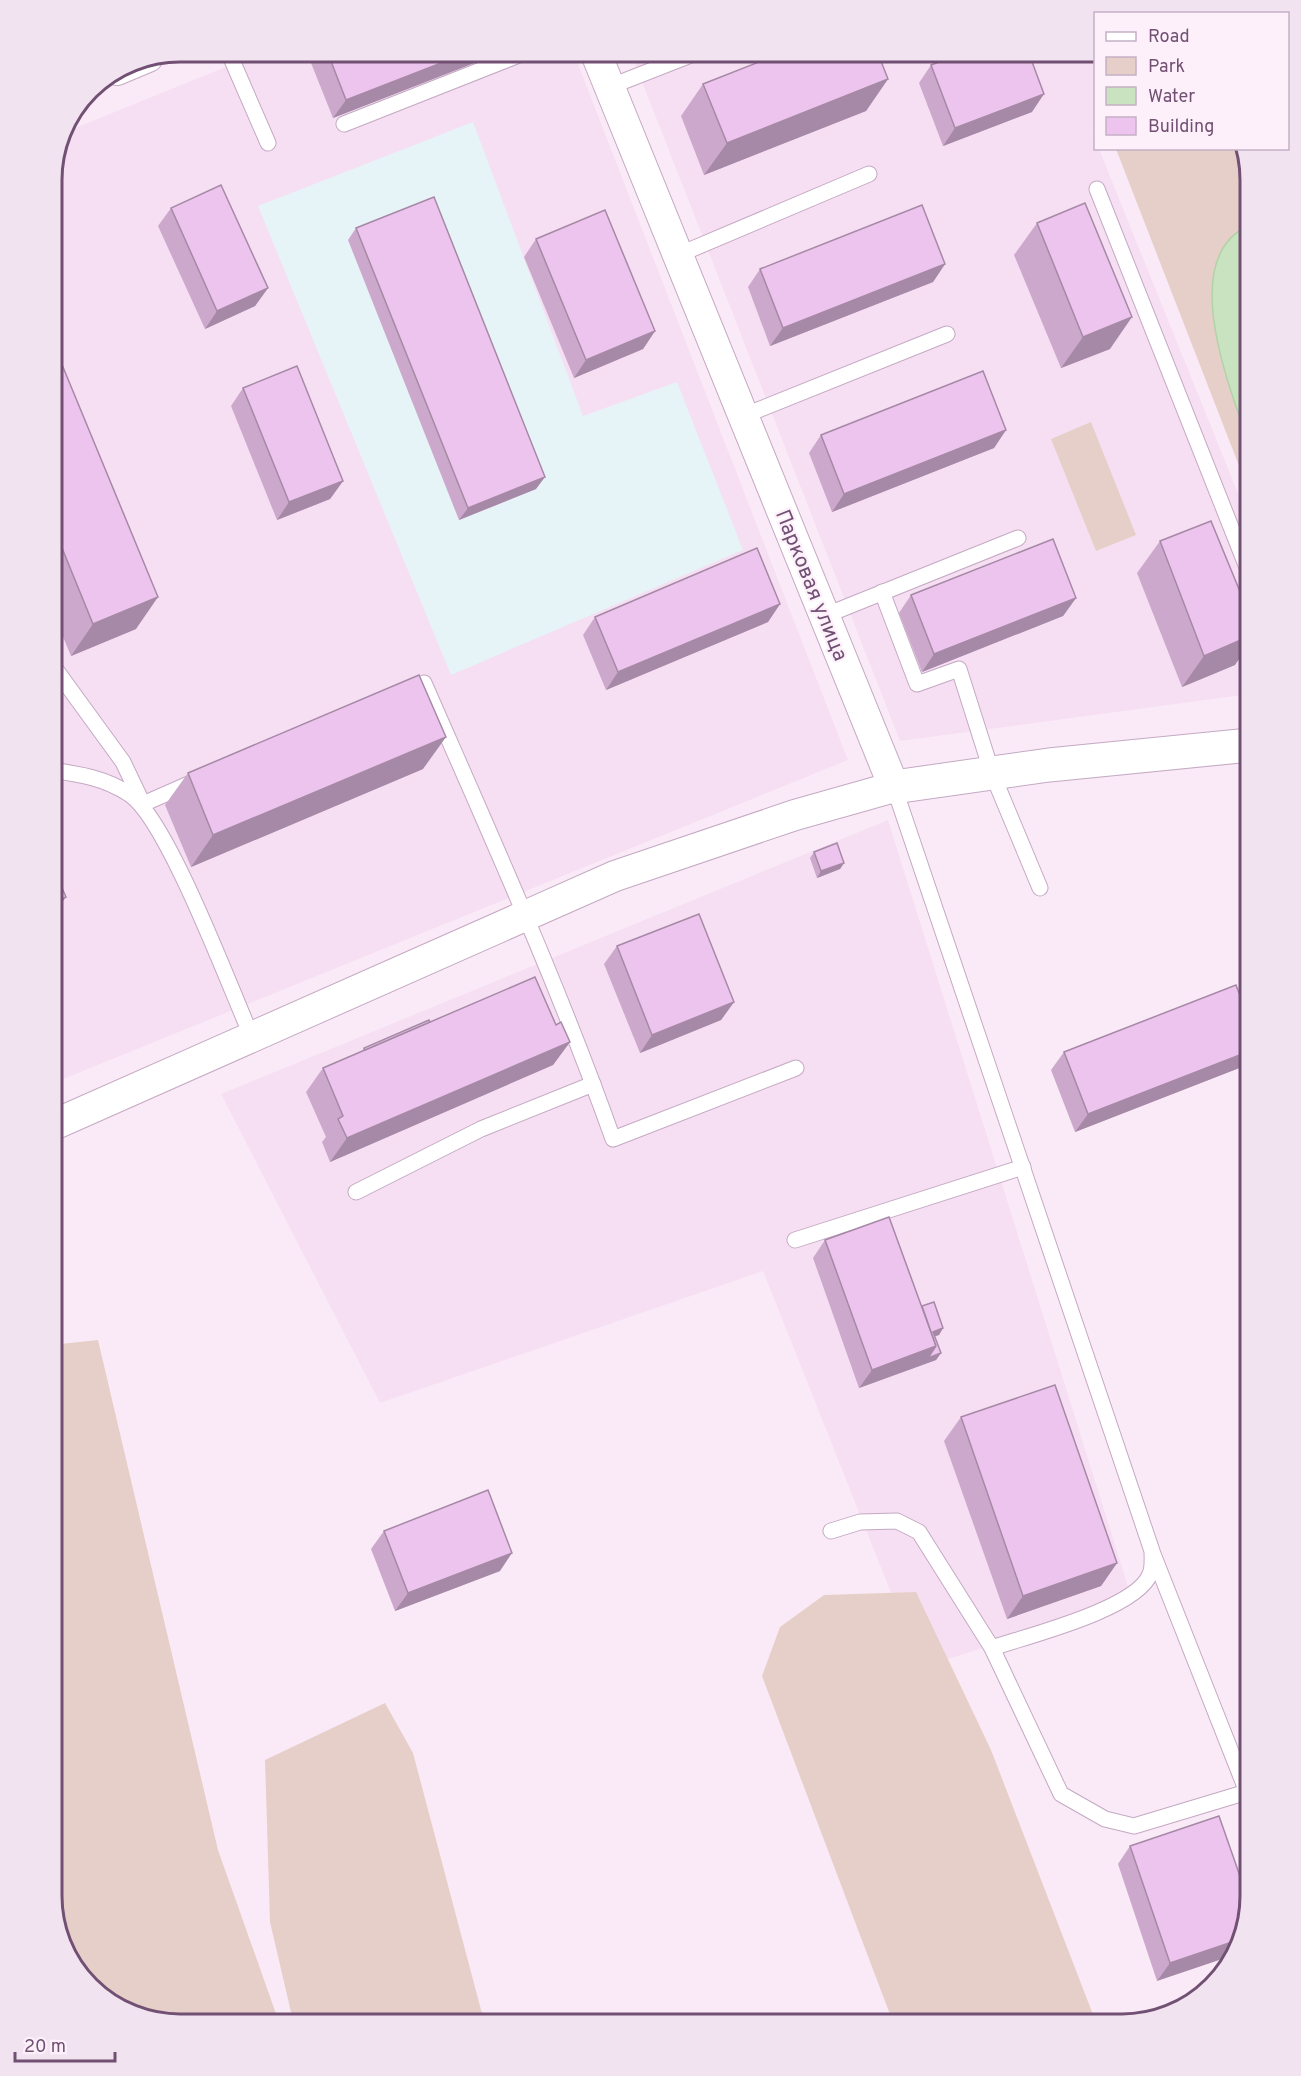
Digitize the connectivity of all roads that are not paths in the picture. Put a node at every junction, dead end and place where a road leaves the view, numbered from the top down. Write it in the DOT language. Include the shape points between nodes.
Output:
graph roads {
  1 [pos="233,62"];
  2 [pos="501,62"];
  3 [pos="599,62"];
  4 [pos="673,62"];
  5 [pos="609,87"];
  6 [pos="344,124"];
  7 [pos="268,143"];
  8 [pos="869,174"];
  9 [pos="1097,189"];
  10 [pos="678,255"];
  11 [pos="947,334"];
  12 [pos="743,416"];
  13 [pos="1018,538"];
  14 [pos="1240,550"];
  15 [pos="882,592"];
  16 [pos="824,616"];
  17 [pos="62,678"];
  18 [pos="392,697"];
  19 [pos="1240,747"];
  20 [pos="62,771"];
  21 [pos="993,773"];
  22 [pos="208,776"];
  23 [pos="894,787"];
  24 [pos="145,810"];
  25 [pos="1040,888"];
  26 [pos="525,915"];
  27 [pos="251,1035"];
  28 [pos="796,1068"];
  29 [pos="593,1084"];
  30 [pos="62,1121"];
  31 [pos="1023,1167"];
  32 [pos="356,1192"];
  33 [pos="795,1240"];
  34 [pos="831,1531"];
  35 [pos="1152,1551"];
  36 [pos="992,1648"];
  37 [pos="1240,1773"];
  38 [pos="1240,1798"];
  1 -- 7 [label="lane"];
  2 -- 6 [label="lane"];
  3 -- 5 [label="street, Парковая улица"];
  4 -- 5 [label="lane"];
  5 -- 10 [label="street, Парковая улица"];
  8 -- 10 [label="lane"];
  9 -- 14 [label="lane"];
  10 -- 12 [label="street, Парковая улица"];
  11 -- 12 [label="lane"];
  12 -- 16 [label="street, Парковая улица"];
  13 -- 15 [label="lane"];
  15 -- 16 [label="lane"];
  15 -- 21 [label="lane" via="917,684 959,669"];
  16 -- 23 [label="street, Парковая улица"];
  17 -- 24 [label="lane" via="123,762"];
  18 -- 26 [label="lane" via="424,683"];
  19 -- 21 [label="street"];
  20 -- 24 [label="lane" via="90,775 131,795"];
  21 -- 23 [label="street"];
  21 -- 25 [label="lane"];
  22 -- 24 [label="lane"];
  23 -- 26 [label="street" via="795,815 638,868"];
  23 -- 31 [label="lane"];
  24 -- 27 [label="lane" via="180,872"];
  26 -- 27 [label="street"];
  26 -- 29 [label="lane"];
  27 -- 30 [label="street"];
  28 -- 29 [label="lane" via="613,1139"];
  29 -- 32 [label="lane" via="481,1129"];
  31 -- 33 [label="lane"];
  31 -- 35 [label="lane"];
  34 -- 36 [label="lane" via="860,1522 897,1521 919,1532"];
  35 -- 36 [label="lane" via="1150,1575 1134,1594 1107,1609"];
  35 -- 37 [label="lane"];
  36 -- 38 [label="lane" via="1061,1794 1105,1819 1134,1826"];
}
